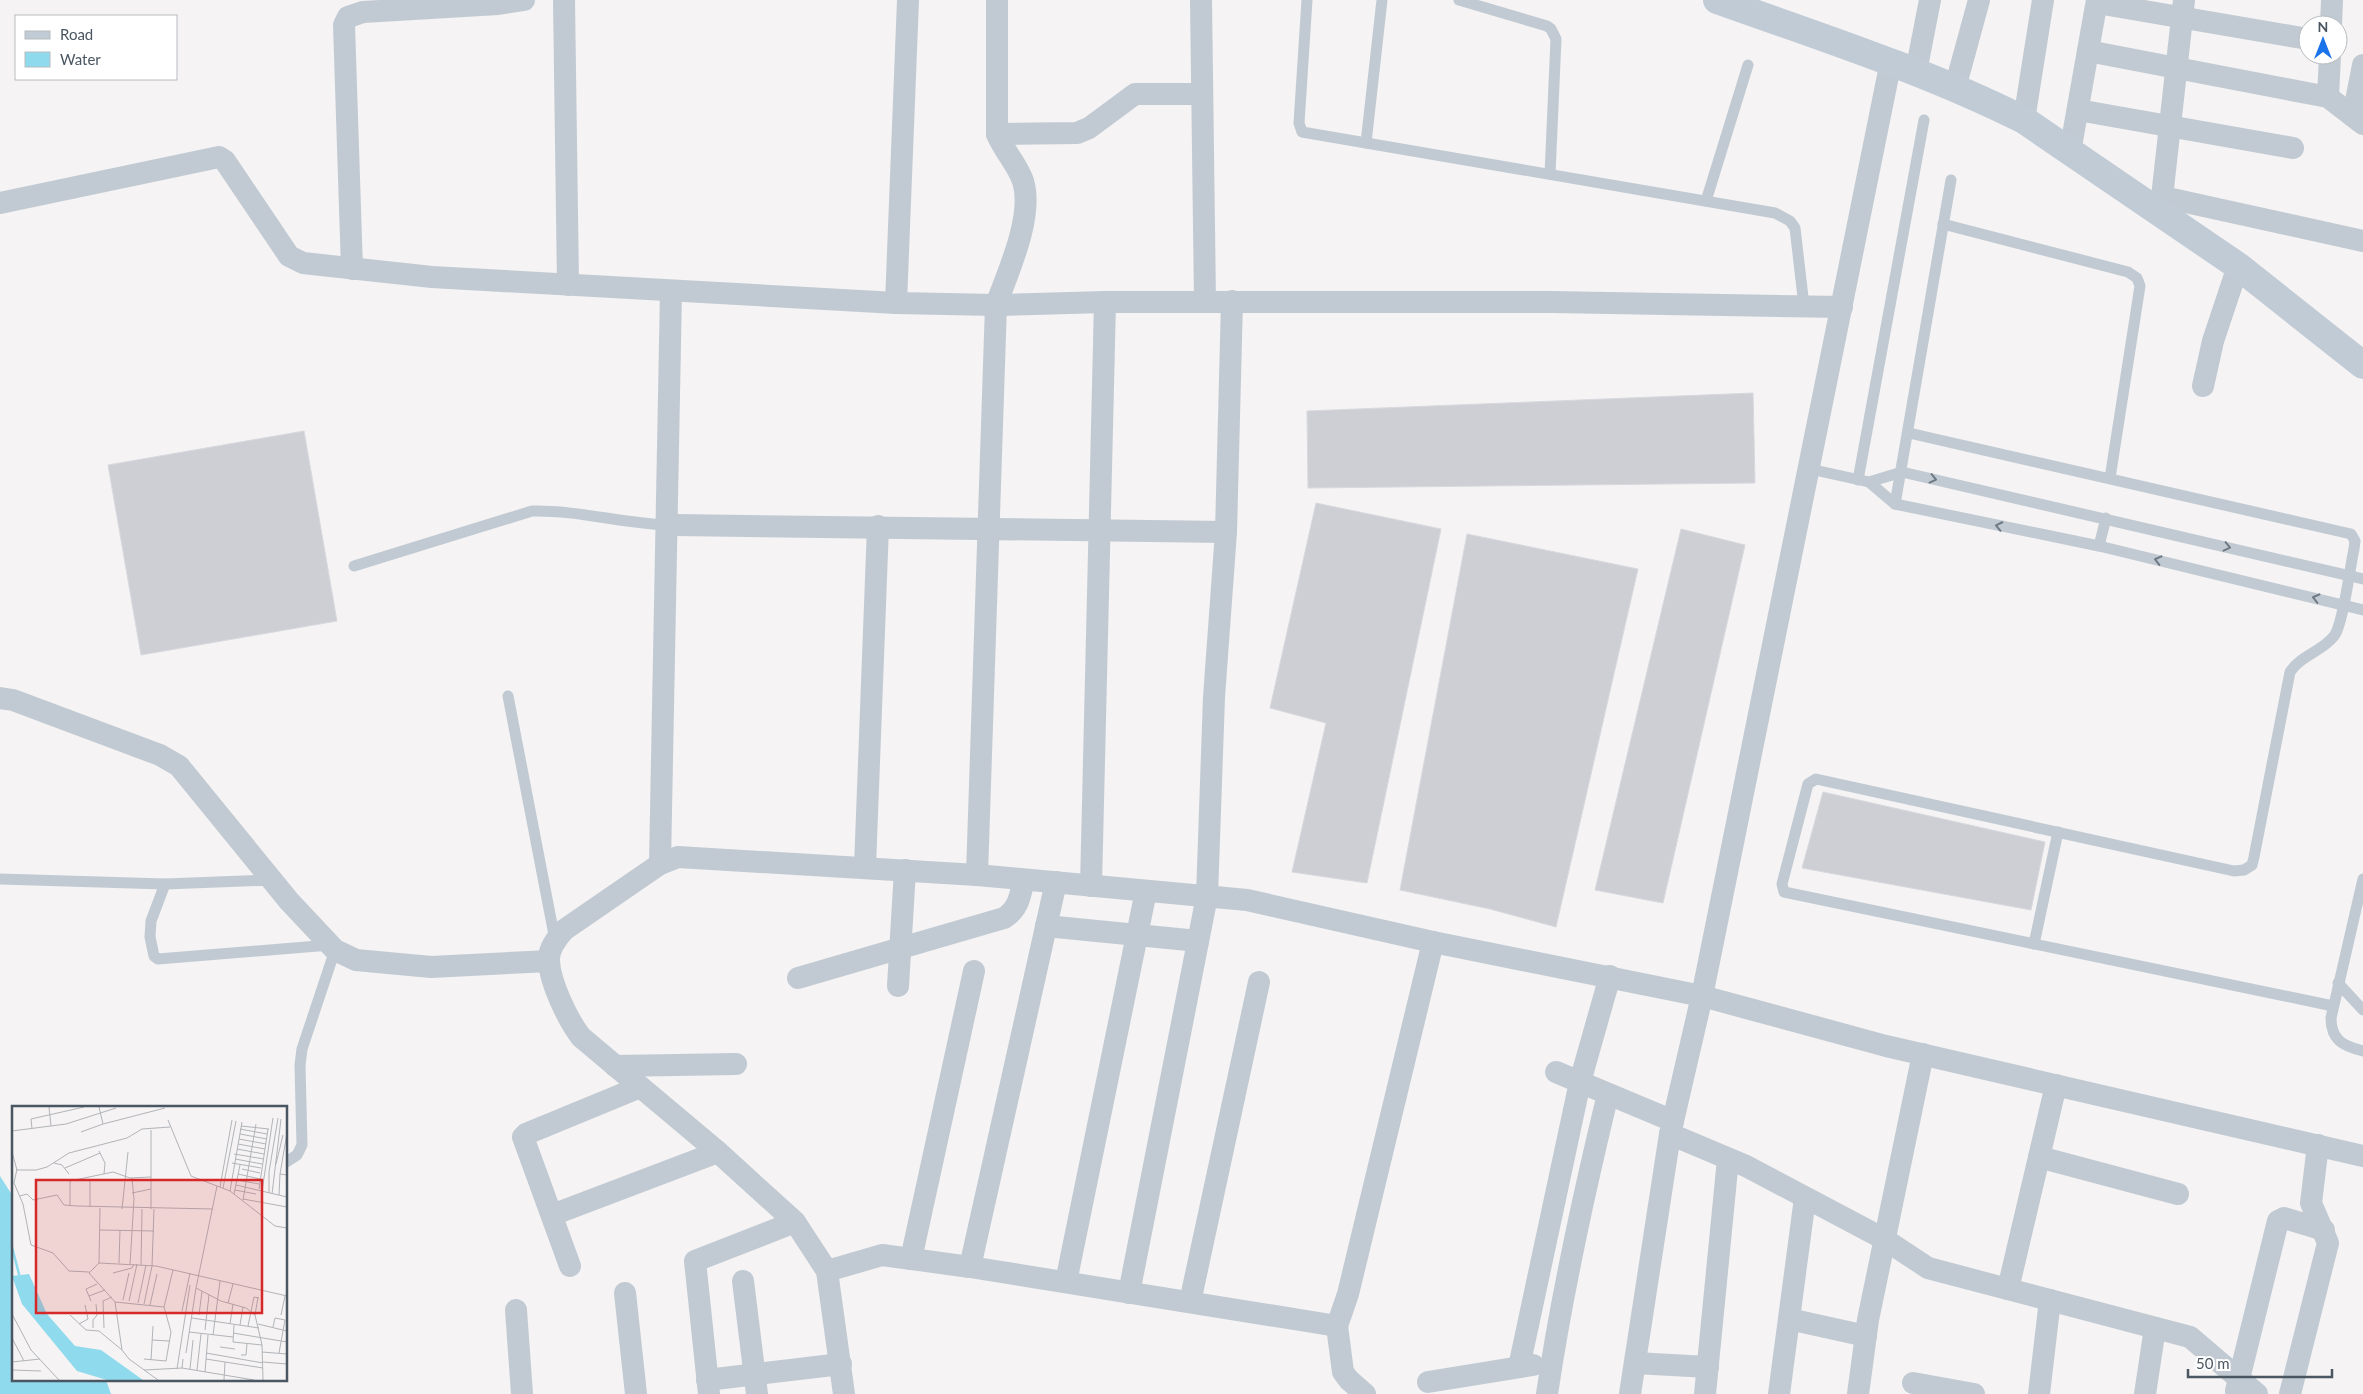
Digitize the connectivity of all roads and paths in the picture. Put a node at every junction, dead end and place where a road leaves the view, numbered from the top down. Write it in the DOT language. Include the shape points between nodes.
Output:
graph roads {
  1 [pos="524,0"];
  2 [pos="564,0"];
  3 [pos="908,0"];
  4 [pos="997,0"];
  5 [pos="1201,0"];
  6 [pos="1307,0"];
  7 [pos="1382,0"];
  8 [pos="1458,0"];
  9 [pos="1717,0"];
  10 [pos="1930,0"];
  11 [pos="1979,0"];
  12 [pos="2043,0"];
  13 [pos="2332,0"];
  14 [pos="2097,2"];
  15 [pos="2183,9"];
  16 [pos="2331,15"];
  17 [pos="2298,37"];
  18 [pos="2088,51"];
  19 [pos="1748,65"];
  20 [pos="2330,65"];
  21 [pos="2363,65"];
  22 [pos="1903,67"];
  23 [pos="2175,68"];
  24 [pos="1954,88"];
  25 [pos="1202,94"];
  26 [pos="2328,97"];
  27 [pos="2078,110"];
  28 [pos="1924,120"];
  29 [pos="2024,120"];
  30 [pos="2358,120"];
  31 [pos="2169,125"];
  32 [pos="997,134"];
  33 [pos="1366,143"];
  34 [pos="2293,148"];
  35 [pos="2070,152"];
  36 [pos="1550,174"];
  37 [pos="1951,180"];
  38 [pos="1706,201"];
  39 [pos="0,203"];
  40 [pos="2161,206"];
  41 [pos="1943,224"];
  42 [pos="2363,241"];
  43 [pos="2238,266"];
  44 [pos="352,269"];
  45 [pos="568,285"];
  46 [pos="670,290"];
  47 [pos="1205,301"];
  48 [pos="1232,301"];
  49 [pos="1105,302"];
  50 [pos="896,303"];
  51 [pos="996,305"];
  52 [pos="1804,306"];
  53 [pos="1842,307"];
  54 [pos="2363,365"];
  55 [pos="2203,386"];
  56 [pos="1908,432"];
  57 [pos="1810,469"];
  58 [pos="1902,472"];
  59 [pos="2110,478"];
  60 [pos="1864,481"];
  61 [pos="1895,504"];
  62 [pos="2106,518"];
  63 [pos="666,525"];
  64 [pos="878,526"];
  65 [pos="987,530"];
  66 [pos="1099,530"];
  67 [pos="1226,532"];
  68 [pos="2099,546"];
  69 [pos="354,566"];
  70 [pos="2348,576"];
  71 [pos="2363,579"];
  72 [pos="2343,605"];
  73 [pos="2363,610"];
  74 [pos="508,696"];
  75 [pos="0,698"];
  76 [pos="2058,832"];
  77 [pos="660,864"];
  78 [pos="865,867"];
  79 [pos="905,870"];
  80 [pos="977,875"];
  81 [pos="0,879"];
  82 [pos="2363,879"];
  83 [pos="272,880"];
  84 [pos="1024,880"];
  85 [pos="1056,882"];
  86 [pos="164,884"];
  87 [pos="1091,886"];
  88 [pos="1146,891"];
  89 [pos="1207,896"];
  90 [pos="1046,926"];
  91 [pos="1137,935"];
  92 [pos="1198,940"];
  93 [pos="1433,942"];
  94 [pos="2034,944"];
  95 [pos="332,948"];
  96 [pos="900,948"];
  97 [pos="552,951"];
  98 [pos="974,971"];
  99 [pos="1610,976"];
  100 [pos="798,978"];
  101 [pos="1259,982"];
  102 [pos="2338,983"];
  103 [pos="898,986"];
  104 [pos="1702,996"];
  105 [pos="2333,1006"];
  106 [pos="2363,1010"];
  107 [pos="2363,1051"];
  108 [pos="1923,1054"];
  109 [pos="736,1064"];
  110 [pos="615,1066"];
  111 [pos="1556,1072"];
  112 [pos="1580,1082"];
  113 [pos="2056,1085"];
  114 [pos="640,1087"];
  115 [pos="1608,1094"];
  116 [pos="1672,1127"];
  117 [pos="2318,1145"];
  118 [pos="718,1152"];
  119 [pos="2363,1156"];
  120 [pos="2039,1157"];
  121 [pos="1728,1159"];
  122 [pos="288,1161"];
  123 [pos="2178,1194"];
  124 [pos="1805,1198"];
  125 [pos="552,1215"];
  126 [pos="796,1222"];
  127 [pos="2324,1230"];
  128 [pos="1884,1239"];
  129 [pos="910,1260"];
  130 [pos="570,1266"];
  131 [pos="970,1267"];
  132 [pos="827,1271"];
  133 [pos="744,1281"];
  134 [pos="1066,1282"];
  135 [pos="2008,1289"];
  136 [pos="625,1293"];
  137 [pos="1129,1293"];
  138 [pos="2050,1300"];
  139 [pos="1190,1302"];
  140 [pos="516,1310"];
  141 [pos="1789,1319"];
  142 [pos="1337,1326"];
  143 [pos="2155,1328"];
  144 [pos="1866,1336"];
  145 [pos="1552,1361"];
  146 [pos="1635,1363"];
  147 [pos="841,1364"];
  148 [pos="1708,1366"];
  149 [pos="1519,1367"];
  150 [pos="1428,1382"];
  151 [pos="1913,1383"];
  152 [pos="756,1384"];
  153 [pos="1464,1385"];
  154 [pos="708,1387"];
  155 [pos="2237,1387"];
  156 [pos="522,1394"];
  157 [pos="636,1394"];
  158 [pos="844,1394"];
  159 [pos="1365,1394"];
  160 [pos="1547,1394"];
  161 [pos="1630,1394"];
  162 [pos="1705,1394"];
  163 [pos="1779,1394"];
  164 [pos="1858,1394"];
  165 [pos="1974,1394"];
  166 [pos="2040,1394"];
  167 [pos="2145,1394"];
  168 [pos="2257,1394"];
  169 [pos="2290,1394"];
  1 -- 44 [label="street" via="363,12 348,17 344,25"];
  2 -- 45 [label="street"];
  3 -- 50 [label="street"];
  4 -- 32 [label="street"];
  5 -- 25 [label="street"];
  6 -- 33 [label="lane" via="1299,129 1306,134"];
  7 -- 33 [label="lane"];
  8 -- 36 [label="lane" via="1546,26 1554,34"];
  9 -- 22 [label="street"];
  10 -- 22 [label="street"];
  11 -- 24 [label="street"];
  12 -- 29 [label="street"];
  13 -- 16 [label="street"];
  14 -- 15 [label="street"];
  14 -- 18 [label="street"];
  15 -- 17 [label="street"];
  15 -- 23 [label="street"];
  18 -- 23 [label="street"];
  18 -- 27 [label="street"];
  19 -- 38 [label="lane"];
  20 -- 26 [label="street"];
  21 -- 30 [label="street"];
  22 -- 24 [label="street"];
  22 -- 53 [label="street"];
  23 -- 26 [label="street"];
  23 -- 31 [label="street"];
  24 -- 29 [label="street"];
  25 -- 32 [label="street" via="1135,94 1089,128 1077,133"];
  25 -- 47 [label="street"];
  26 -- 30 [label="street"];
  27 -- 31 [label="street"];
  27 -- 35 [label="street"];
  28 -- 60 [label="lane"];
  29 -- 35 [label="street"];
  31 -- 34 [label="street"];
  31 -- 40 [label="street"];
  32 -- 51 [label="street" via="1020,172 1026,198 1017,244"];
  33 -- 36 [label="lane"];
  35 -- 40 [label="street"];
  36 -- 38 [label="lane"];
  37 -- 41 [label="lane"];
  38 -- 52 [label="lane" via="1775,213 1790,221 1797,236"];
  39 -- 44 [label="street" via="219,157 225,161 289,256 303,263"];
  40 -- 42 [label="street"];
  40 -- 43 [label="street"];
  41 -- 56 [label="lane"];
  41 -- 59 [label="lane" via="2128,272 2136,278 2140,286"];
  43 -- 54 [label="street"];
  43 -- 55 [label="street" via="2213,341"];
  44 -- 45 [label="street"];
  45 -- 46 [label="street"];
  46 -- 50 [label="street"];
  46 -- 63 [label="street"];
  47 -- 48 [label="street"];
  47 -- 49 [label="street"];
  48 -- 52 [label="street"];
  48 -- 67 [label="street"];
  49 -- 51 [label="street"];
  49 -- 66 [label="street"];
  50 -- 51 [label="street"];
  51 -- 65 [label="street"];
  52 -- 53 [label="street"];
  53 -- 57 [label="street" via="1820,405"];
  56 -- 58 [label="lane"];
  56 -- 59 [label="lane"];
  57 -- 60 [label="lane"];
  57 -- 104 [label="street"];
  58 -- 60 [label="lane"];
  58 -- 61 [label="lane"];
  58 -- 62 [label="lane, one-way"];
  59 -- 70 [label="lane" via="2350,534 2355,541"];
  60 -- 61 [label="lane"];
  68 -- 61 [label="lane, one-way"];
  62 -- 68 [label="lane"];
  62 -- 70 [label="lane, one-way"];
  63 -- 64 [label="street"];
  63 -- 69 [label="lane" via="532,511"];
  63 -- 77 [label="street"];
  64 -- 65 [label="street"];
  64 -- 78 [label="street"];
  65 -- 66 [label="street"];
  65 -- 80 [label="street"];
  66 -- 67 [label="street"];
  66 -- 87 [label="street"];
  67 -- 89 [label="street" via="1214,697"];
  72 -- 68 [label="lane, one-way"];
  70 -- 71 [label="lane"];
  70 -- 72 [label="lane"];
  72 -- 73 [label="lane"];
  72 -- 76 [label="lane" via="2339,628 2334,636 2295,664 2290,672 2252,865 2234,871"];
  74 -- 97 [label="lane"];
  75 -- 83 [label="street" via="13,700 170,760 186,773 222,822"];
  76 -- 94 [label="lane"];
  76 -- 94 [label="lane" via="1816,779 1808,784 1782,884 1784,892 1791,894"];
  77 -- 78 [label="street" via="685,857"];
  77 -- 97 [label="street" via="564,930"];
  78 -- 79 [label="street"];
  79 -- 80 [label="street"];
  79 -- 96 [label="street"];
  80 -- 84 [label="street"];
  81 -- 86 [label="lane"];
  82 -- 102 [label="lane"];
  83 -- 86 [label="lane"];
  83 -- 95 [label="street"];
  84 -- 85 [label="street"];
  84 -- 96 [label="street" via="1017,906 1004,918"];
  85 -- 87 [label="street"];
  85 -- 90 [label="street"];
  86 -- 95 [label="lane" via="150,929 154,956 158,959"];
  87 -- 88 [label="street"];
  88 -- 89 [label="street"];
  88 -- 91 [label="street"];
  89 -- 92 [label="street"];
  89 -- 93 [label="street" via="1247,900"];
  90 -- 91 [label="street"];
  90 -- 131 [label="street"];
  91 -- 92 [label="street"];
  91 -- 134 [label="street"];
  92 -- 137 [label="street"];
  93 -- 99 [label="street"];
  93 -- 142 [label="street" via="1348,1294"];
  94 -- 105 [label="lane"];
  95 -- 97 [label="street" via="356,960 432,967"];
  95 -- 122 [label="lane" via="302,1049 302,1145 297,1155"];
  96 -- 100 [label="street"];
  96 -- 103 [label="street"];
  97 -- 110 [label="street" via="556,988 572,1025"];
  98 -- 129 [label="street"];
  99 -- 104 [label="street"];
  99 -- 112 [label="street"];
  101 -- 139 [label="street"];
  102 -- 105 [label="lane"];
  102 -- 106 [label="lane"];
  104 -- 108 [label="street"];
  104 -- 116 [label="street"];
  105 -- 107 [label="lane" via="2331,1026 2339,1042"];
  108 -- 113 [label="street"];
  108 -- 128 [label="street"];
  109 -- 110 [label="street"];
  110 -- 114 [label="street"];
  111 -- 112 [label="street"];
  112 -- 115 [label="street"];
  112 -- 149 [label="street"];
  113 -- 117 [label="street"];
  113 -- 120 [label="street"];
  114 -- 118 [label="street"];
  114 -- 125 [label="street" via="523,1137"];
  115 -- 116 [label="street"];
  115 -- 145 [label="street" via="1573,1242"];
  116 -- 121 [label="street"];
  116 -- 146 [label="street"];
  117 -- 119 [label="street"];
  117 -- 127 [label="street" via="2311,1203"];
  118 -- 125 [label="street"];
  118 -- 126 [label="street"];
  120 -- 123 [label="street"];
  120 -- 135 [label="street"];
  121 -- 124 [label="street"];
  121 -- 148 [label="street"];
  124 -- 128 [label="street"];
  124 -- 141 [label="street"];
  125 -- 130 [label="street"];
  126 -- 132 [label="street"];
  126 -- 154 [label="street" via="695,1261"];
  127 -- 155 [label="street" via="2284,1218 2278,1221"];
  127 -- 169 [label="street" via="2328,1243"];
  128 -- 135 [label="street" via="1928,1268"];
  128 -- 144 [label="street"];
  129 -- 131 [label="street"];
  129 -- 132 [label="street" via="882,1255"];
  131 -- 134 [label="street"];
  132 -- 147 [label="street"];
  133 -- 152 [label="street"];
  134 -- 137 [label="street"];
  135 -- 138 [label="street"];
  136 -- 157 [label="street"];
  137 -- 139 [label="street"];
  138 -- 143 [label="street"];
  138 -- 166 [label="street"];
  139 -- 142 [label="street"];
  140 -- 156 [label="street"];
  141 -- 144 [label="street"];
  141 -- 163 [label="street"];
  142 -- 159 [label="street" via="1343,1372"];
  143 -- 155 [label="street" via="2190,1337"];
  143 -- 167 [label="street"];
  144 -- 164 [label="street"];
  145 -- 149 [label="street"];
  145 -- 160 [label="street"];
  146 -- 148 [label="street"];
  146 -- 161 [label="street"];
  147 -- 152 [label="street"];
  147 -- 158 [label="street"];
  148 -- 162 [label="street"];
  149 -- 153 [label="street"];
  150 -- 153 [label="street"];
  151 -- 165 [label="street"];
  152 -- 154 [label="street"];
  155 -- 168 [label="street"];
}
